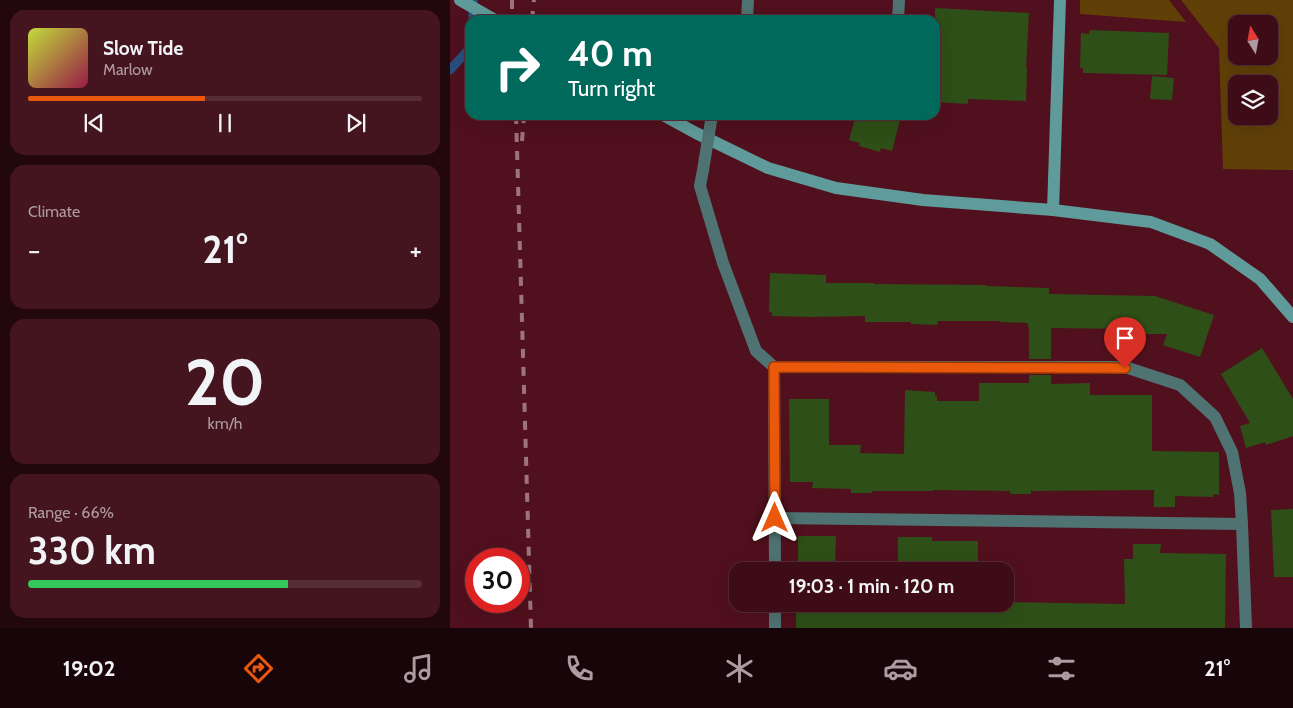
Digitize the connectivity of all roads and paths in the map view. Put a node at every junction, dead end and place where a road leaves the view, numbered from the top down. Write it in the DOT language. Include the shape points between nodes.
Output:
graph roads {
  1 [pos="460,0"];
  2 [pos="748,0"];
  3 [pos="899,0"];
  4 [pos="1060,0"];
  5 [pos="486,15"];
  6 [pos="747,15"];
  7 [pos="898,15"];
  8 [pos="672,120"];
  9 [pos="711,120"];
  10 [pos="1053,210"];
  11 [pos="1293,317"];
  12 [pos="774,367"];
  13 [pos="775,518"];
  14 [pos="1242,524"];
  15 [pos="775,562"];
  16 [pos="775,612"];
  17 [pos="775,628"];
  18 [pos="1246,628"];
  1 -- 5 [label="street"];
  2 -- 6 [label="street"];
  3 -- 7 [label="street"];
  4 -- 10 [label="street"];
  8 -- 10 [label="street" via="768,168 836,188 924,200"];
  9 -- 12 [label="street, bridge" via="700,186 723,263 756,352"];
  10 -- 11 [label="street" via="1152,222 1210,244 1260,279"];
  12 -- 13 [label="street"];
  12 -- 14 [label="street" via="1125,368 1180,385 1215,417 1232,452"];
  13 -- 14 [label="street"];
  13 -- 15 [label="street"];
  14 -- 18 [label="street"];
  16 -- 17 [label="street"];
}
